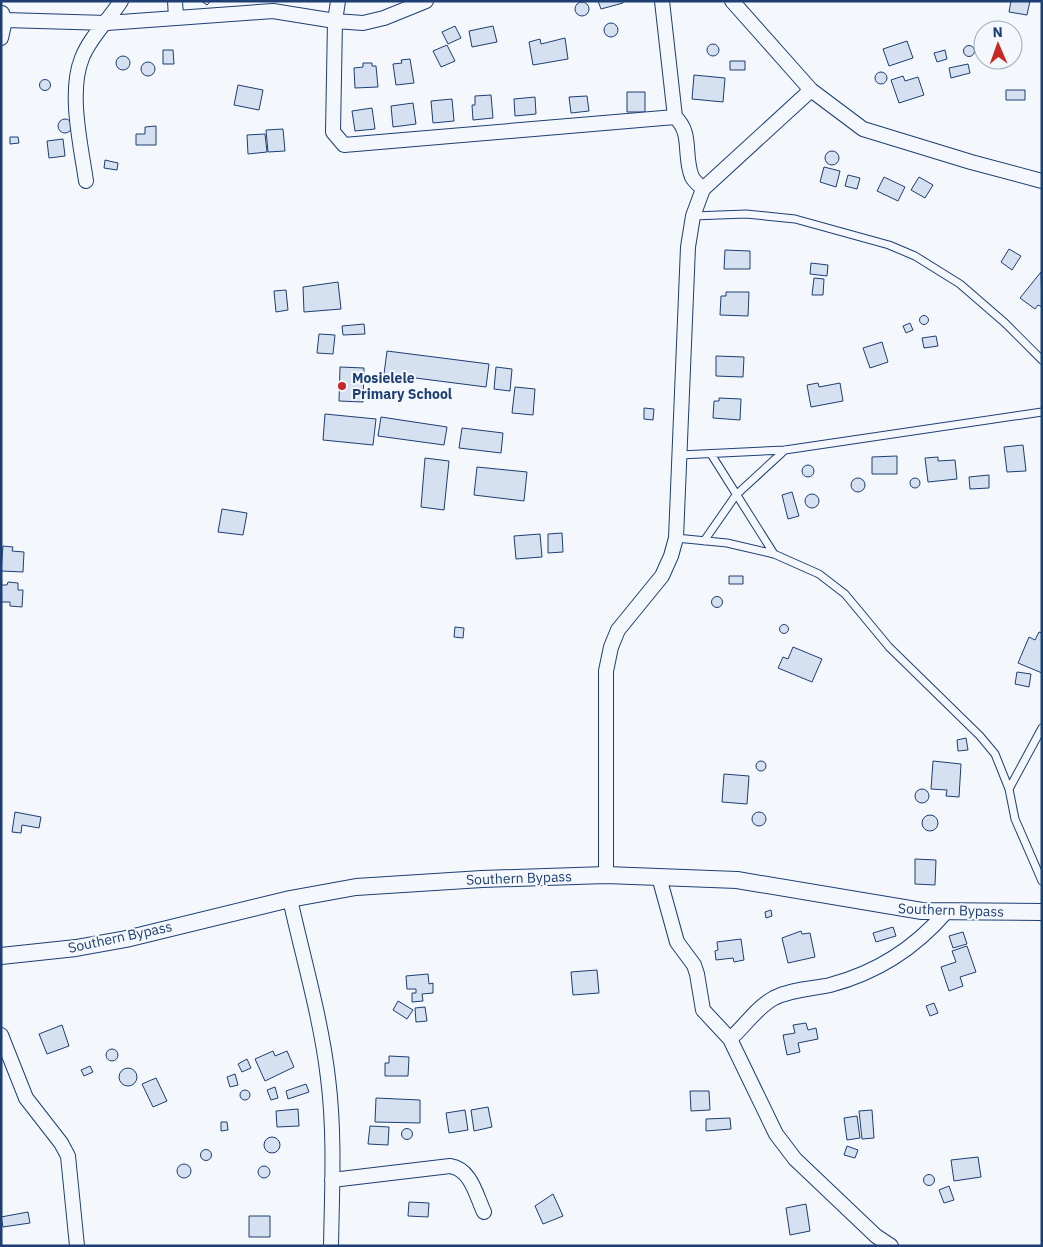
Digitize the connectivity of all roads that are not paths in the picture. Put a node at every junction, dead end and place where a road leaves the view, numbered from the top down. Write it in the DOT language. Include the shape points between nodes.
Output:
graph roads {
  1 [pos="122,1"];
  2 [pos="175,1"];
  3 [pos="338,1"];
  4 [pos="426,1"];
  5 [pos="662,1"];
  6 [pos="732,1"];
  7 [pos="3,16"];
  8 [pos="176,18"];
  9 [pos="335,21"];
  10 [pos="107,23"];
  11 [pos="1,38"];
  12 [pos="811,90"];
  13 [pos="675,117"];
  14 [pos="86,181"];
  15 [pos="1042,181"];
  16 [pos="703,189"];
  17 [pos="693,216"];
  18 [pos="1042,360"];
  19 [pos="1042,412"];
  20 [pos="785,450"];
  21 [pos="710,454"];
  22 [pos="680,455"];
  23 [pos="736,496"];
  24 [pos="676,538"];
  25 [pos="704,541"];
  26 [pos="774,554"];
  27 [pos="1042,728"];
  28 [pos="1009,789"];
  29 [pos="1033,861"];
  30 [pos="1042,865"];
  31 [pos="606,875"];
  32 [pos="659,877"];
  33 [pos="1042,881"];
  34 [pos="290,899"];
  35 [pos="946,912"];
  36 [pos="1042,912"];
  37 [pos="1,956"];
  38 [pos="1,1035"];
  39 [pos="730,1039"];
  40 [pos="332,1180"];
  41 [pos="484,1212"];
  42 [pos="77,1246"];
  43 [pos="331,1246"];
  44 [pos="891,1246"];
  1 -- 10 [label="street"];
  2 -- 8 [label="street"];
  3 -- 9 [label="street"];
  4 -- 9 [label="street" via="384,18 363,22"];
  5 -- 13 [label="street"];
  6 -- 12 [label="street"];
  7 -- 10 [label="street"];
  7 -- 11 [label="street"];
  8 -- 9 [label="street" via="273,11"];
  8 -- 10 [label="street"];
  9 -- 13 [label="street" via="333,132 344,145"];
  10 -- 14 [label="street" via="81,59 76,84"];
  12 -- 15 [label="street" via="863,129"];
  12 -- 16 [label="street"];
  13 -- 16 [label="street" via="683,124 692,177"];
  16 -- 17 [label="street"];
  17 -- 18 [label="lane" via="746,214 795,219 889,245 916,256 960,284"];
  17 -- 22 [label="street" via="688,247"];
  19 -- 20 [label="lane"];
  20 -- 21 [label="lane"];
  20 -- 23 [label="lane"];
  21 -- 22 [label="lane"];
  21 -- 23 [label="lane"];
  22 -- 24 [label="street"];
  23 -- 25 [label="lane"];
  23 -- 26 [label="lane"];
  24 -- 25 [label="lane"];
  24 -- 31 [label="street" via="662,576 618,630 606,671"];
  25 -- 26 [label="lane"];
  26 -- 28 [label="lane" via="819,574 845,594 889,647 980,736 995,754"];
  27 -- 28 [label="lane"];
  28 -- 29 [label="lane" via="1015,819"];
  29 -- 30 [label="lane"];
  29 -- 33 [label="lane"];
  31 -- 32 [label="street, Southern Bypass"];
  31 -- 34 [label="street, Southern Bypass" via="385,884"];
  32 -- 35 [label="street, Southern Bypass" via="768,884 877,906"];
  32 -- 39 [label="street" via="676,942 697,974 703,1010"];
  34 -- 37 [label="street, Southern Bypass" via="76,948"];
  34 -- 40 [label="street" via="328,1077"];
  35 -- 36 [label="street, Southern Bypass"];
  35 -- 39 [label="street" via="926,935 886,962 830,985 800,989 763,1004"];
  38 -- 42 [label="street" via="26,1098 68,1156"];
  39 -- 44 [label="street" via="776,1134 795,1159"];
  40 -- 41 [label="street" via="458,1167 466,1173"];
  40 -- 43 [label="street"];
}
